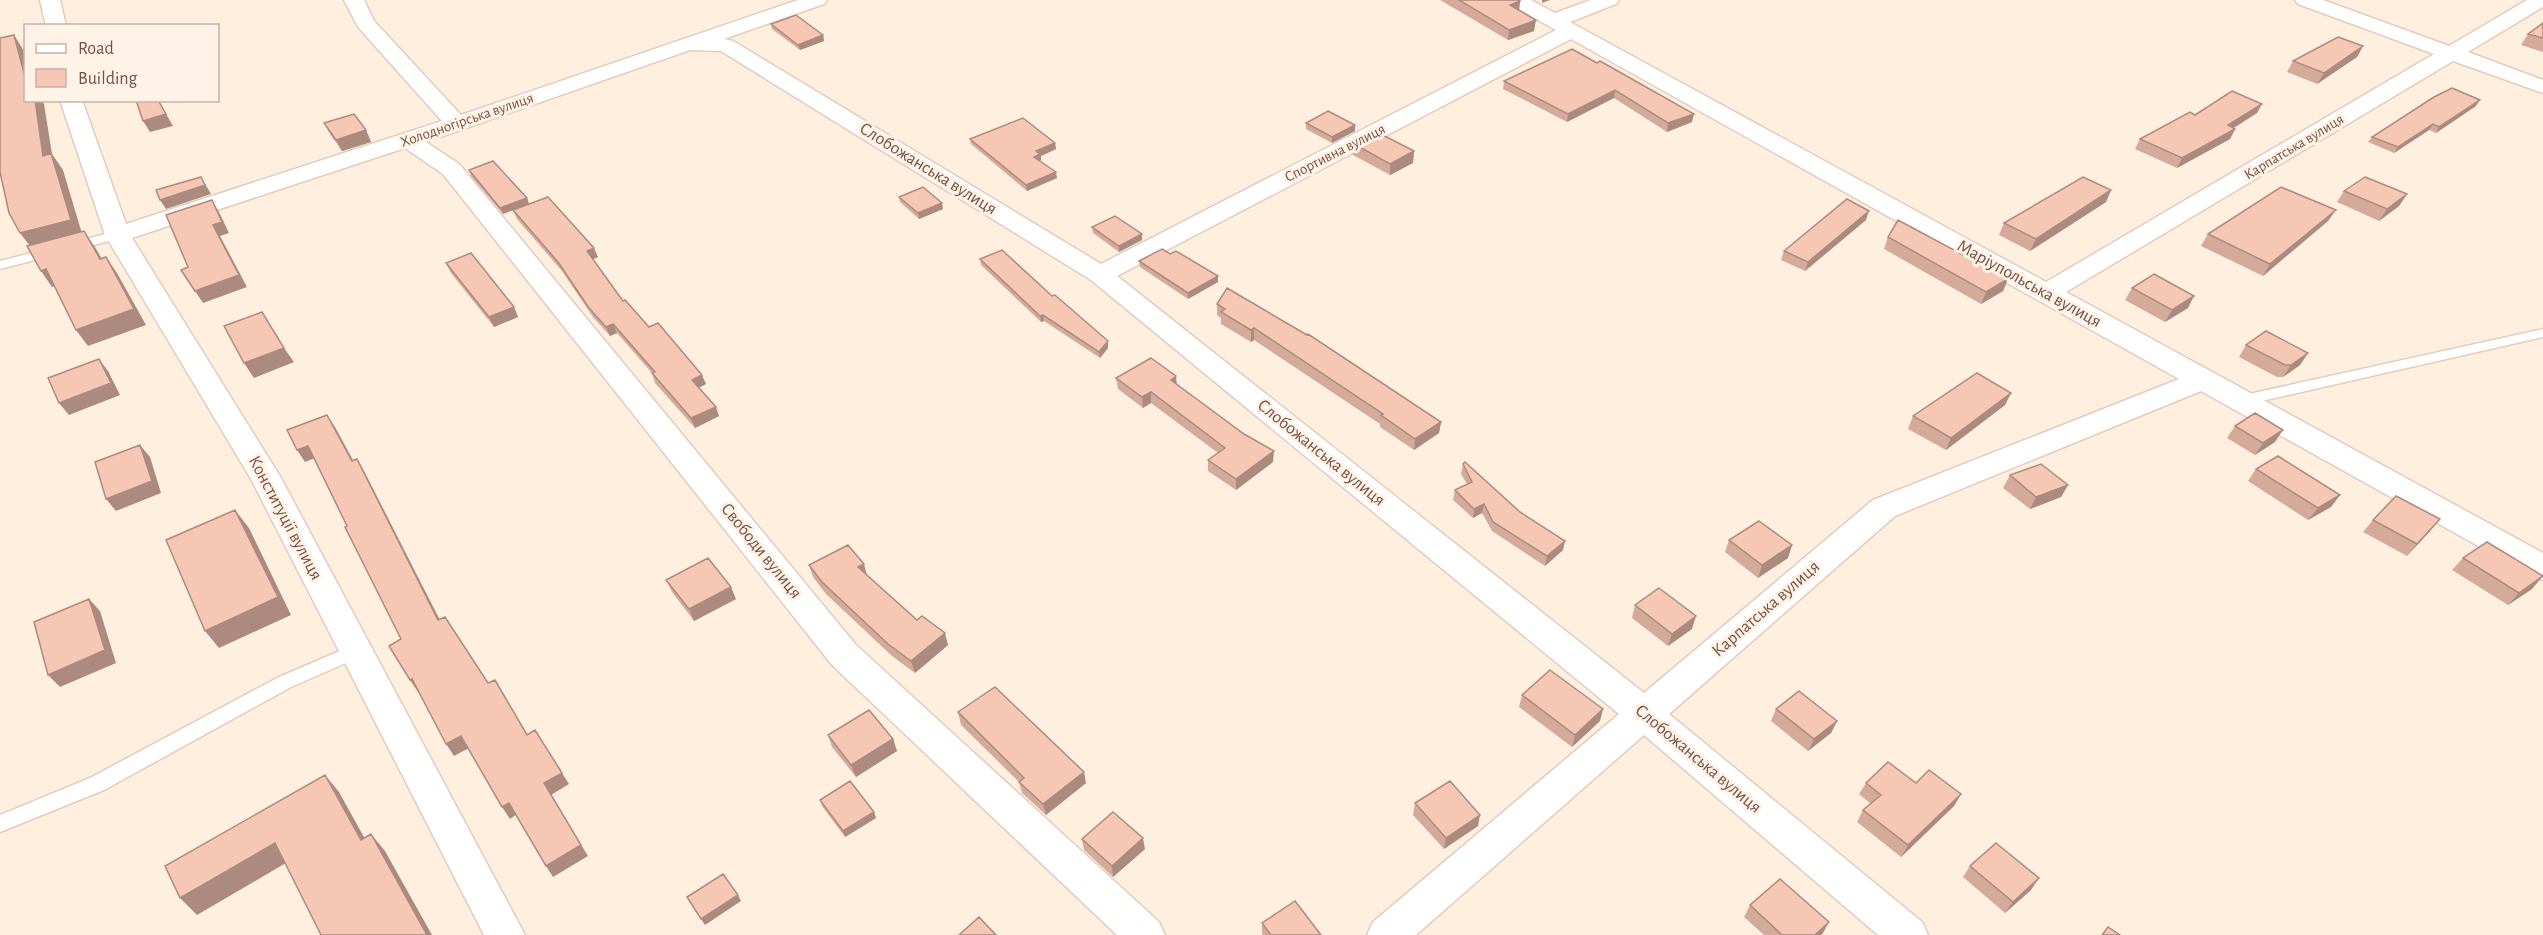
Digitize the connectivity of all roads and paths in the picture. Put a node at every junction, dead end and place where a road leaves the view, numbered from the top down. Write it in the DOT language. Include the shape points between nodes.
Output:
graph roads {
  1 [pos="50,0"];
  2 [pos="354,0"];
  3 [pos="817,0"];
  4 [pos="1516,0"];
  5 [pos="1609,0"];
  6 [pos="2305,0"];
  7 [pos="2541,0"];
  8 [pos="56,24"];
  9 [pos="1561,26"];
  10 [pos="690,44"];
  11 [pos="2452,54"];
  12 [pos="2543,87"];
  13 [pos="72,102"];
  14 [pos="456,123"];
  15 [pos="408,140"];
  16 [pos="117,235"];
  17 [pos="0,265"];
  18 [pos="1100,275"];
  19 [pos="2046,293"];
  20 [pos="2543,333"];
  21 [pos="2203,380"];
  22 [pos="2240,401"];
  23 [pos="2543,568"];
  24 [pos="356,651"];
  25 [pos="1644,714"];
  26 [pos="0,824"];
  27 [pos="505,935"];
  28 [pos="1145,935"];
  29 [pos="1387,935"];
  30 [pos="1908,935"];
  1 -- 8 [label="street"];
  2 -- 14 [label="street" via="365,23"];
  3 -- 10 [label="street, Холодногірська вулиця"];
  4 -- 9 [label="street, Маріупольська вулиця"];
  5 -- 9 [label="street, Спортивна вулиця"];
  6 -- 11 [label="street"];
  7 -- 11 [label="street, Карпатська вулиця"];
  9 -- 18 [label="street, Спортивна вулиця"];
  9 -- 19 [label="street, Маріупольська вулиця"];
  10 -- 14 [label="street, Холодногірська вулиця"];
  10 -- 18 [label="street, Слобожанська вулиця" via="726,45"];
  11 -- 12 [label="street"];
  11 -- 19 [label="street, Карпатська вулиця"];
  13 -- 16 [label="street, Конституції вулиця"];
  14 -- 15 [label="street, Холодногірська вулиця"];
  15 -- 16 [label="street, Холодногірська вулиця"];
  15 -- 28 [label="street, Свободи вулиця" via="451,169 844,655"];
  16 -- 17 [label="lane"];
  16 -- 24 [label="street, Конституції вулиця" via="266,478"];
  18 -- 25 [label="street, Слобожанська вулиця"];
  19 -- 21 [label="street, Маріупольська вулиця"];
  20 -- 22 [label="lane"];
  21 -- 22 [label="street, Маріупольська вулиця"];
  21 -- 25 [label="street, Карпатська вулиця" via="1884,508"];
  22 -- 23 [label="street, Маріупольська вулиця"];
  24 -- 26 [label="lane" via="285,682 97,784"];
  24 -- 27 [label="street, Конституції вулиця"];
  25 -- 29 [label="street, Карпатська вулиця"];
  25 -- 30 [label="street, Слобожанська вулиця"];
}
